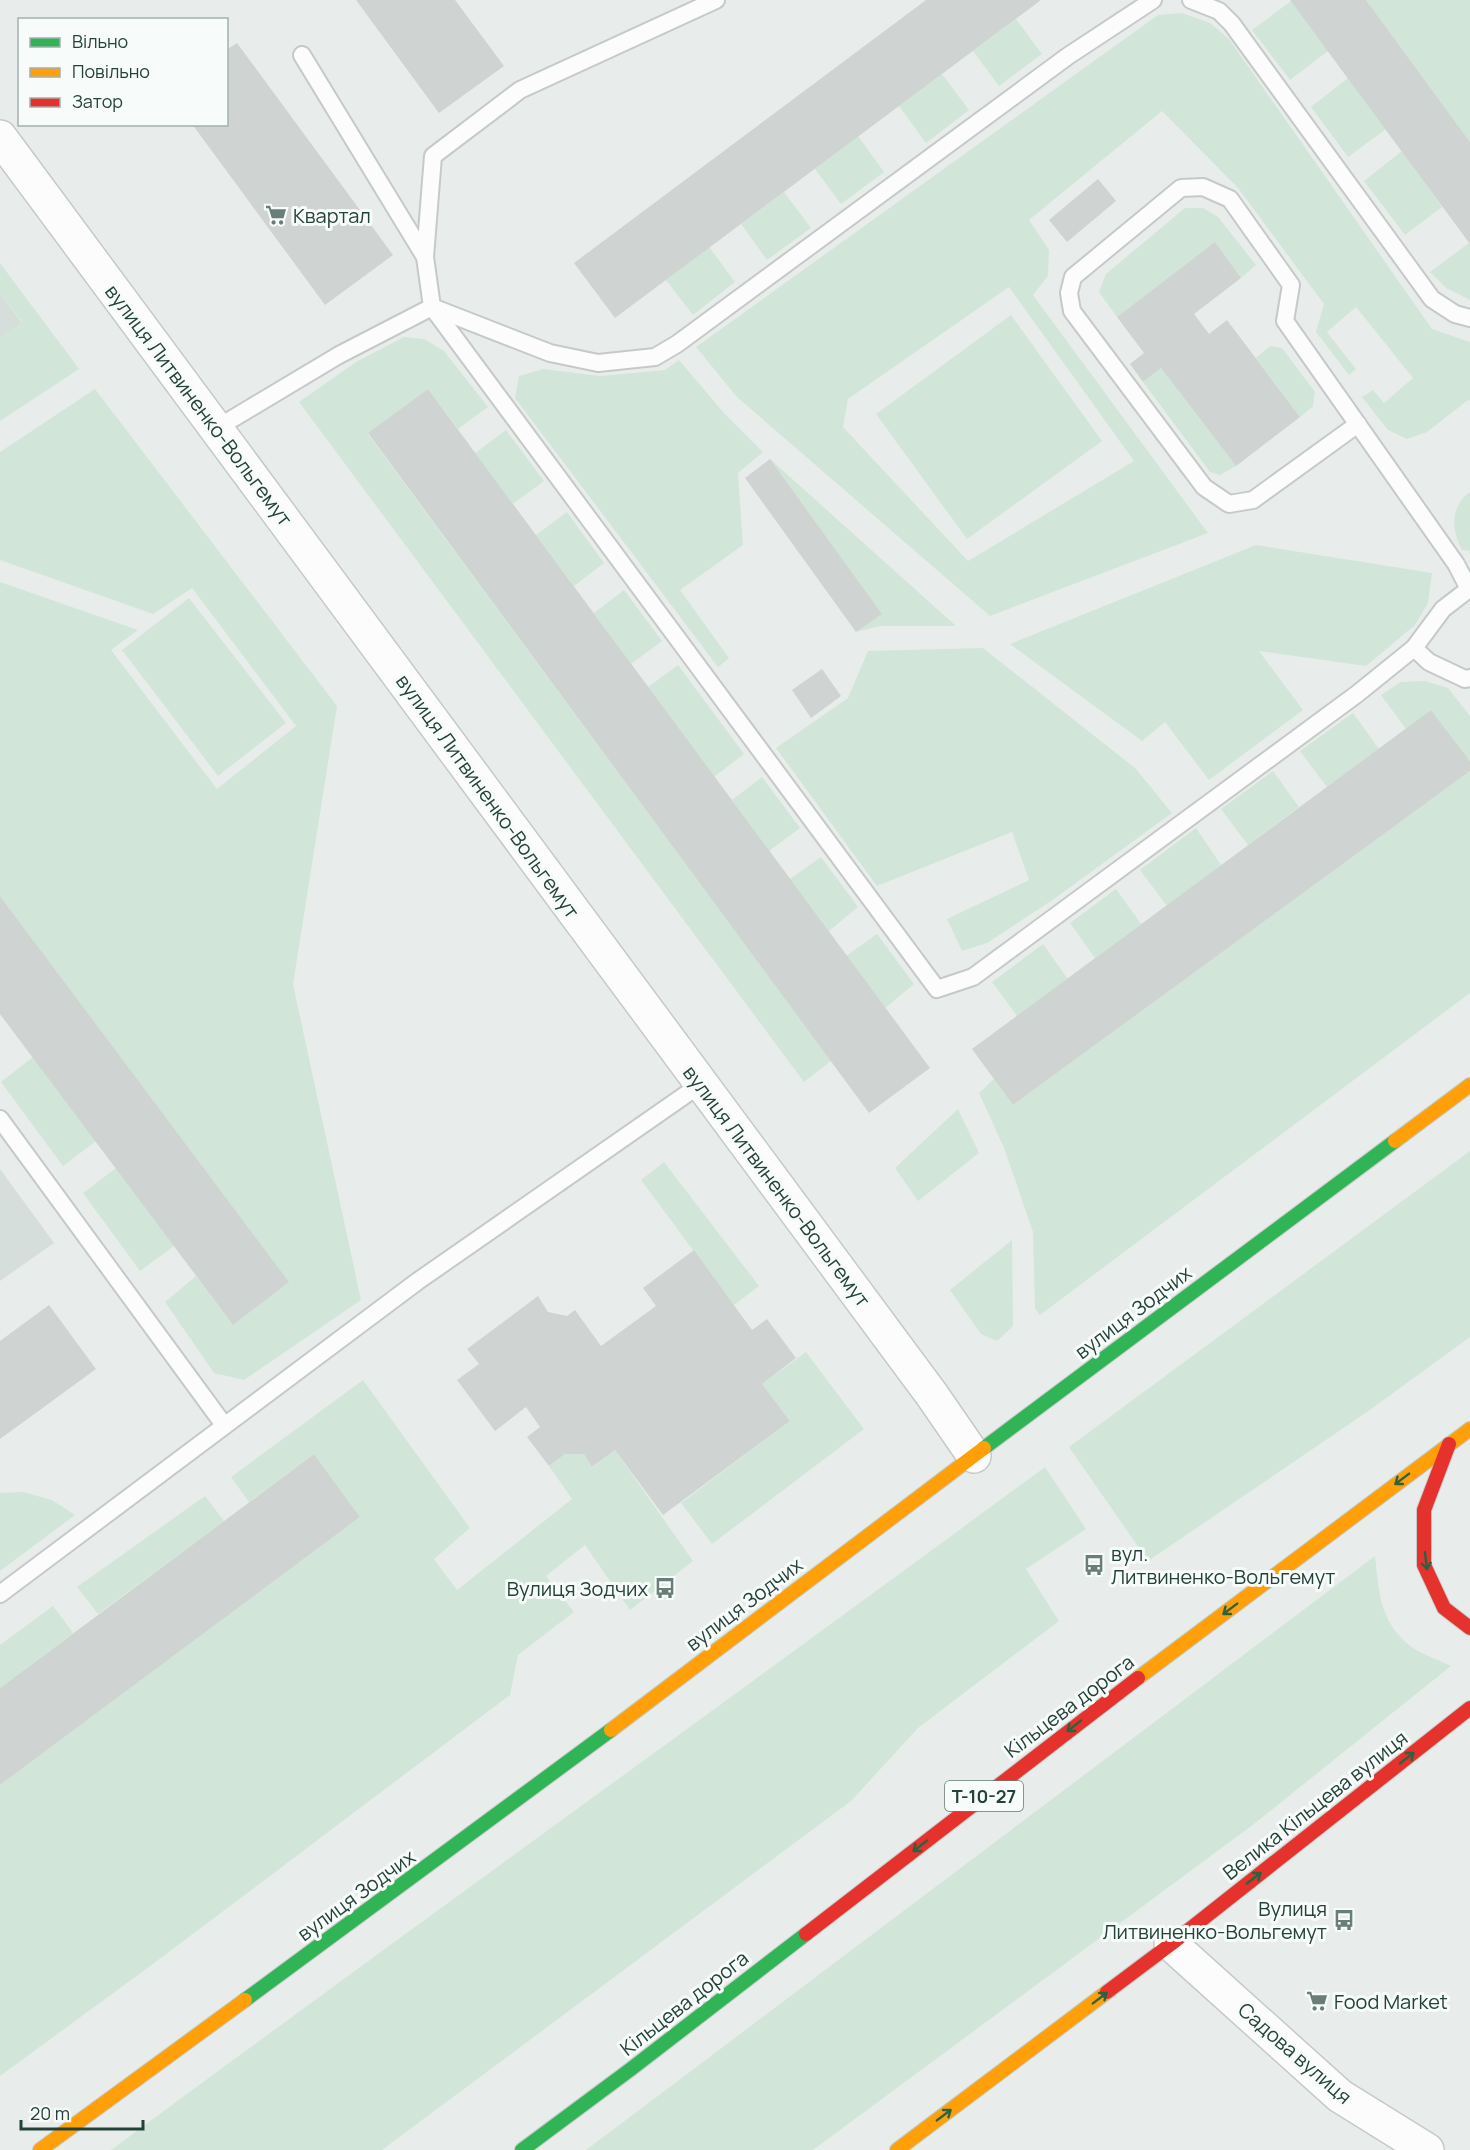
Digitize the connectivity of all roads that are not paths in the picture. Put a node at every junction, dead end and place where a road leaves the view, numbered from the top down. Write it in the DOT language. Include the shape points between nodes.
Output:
graph roads {
  1 [pos="716,0"];
  2 [pos="1153,0"];
  3 [pos="1191,0"];
  4 [pos="302,55"];
  5 [pos="0,137"];
  6 [pos="425,257"];
  7 [pos="432,306"];
  8 [pos="1470,318"];
  9 [pos="1358,424"];
  10 [pos="217,428"];
  11 [pos="1469,590"];
  12 [pos="1414,648"];
  13 [pos="1470,678"];
  14 [pos="701,1084"];
  15 [pos="1470,1085"];
  16 [pos="0,1119"];
  17 [pos="224,1425"];
  18 [pos="1470,1429"];
  19 [pos="1449,1444"];
  20 [pos="974,1456"];
  21 [pos="0,1594"];
  22 [pos="1470,1628"];
  23 [pos="1470,1708"];
  24 [pos="1171,1944"];
  25 [pos="40,2150"];
  26 [pos="522,2150"];
  27 [pos="897,2150"];
  28 [pos="1427,2150"];
  1 -- 6 [label="lane" via="520,90 433,156"];
  2 -- 7 [label="lane" via="1068,56 655,357 598,363 549,353"];
  3 -- 8 [label="lane" via="1219,11 1232,24 1432,298 1455,314"];
  4 -- 6 [label="lane"];
  5 -- 10 [label="street, вулиця Литвиненко-Вольгемут"];
  6 -- 7 [label="lane"];
  7 -- 10 [label="lane" via="339,355"];
  7 -- 12 [label="lane" via="937,989 973,977 1358,694"];
  9 -- 9 [label="lane" via="1285,321 1291,285 1230,199 1203,187 1181,188 1073,278 1069,293 1072,311 1204,487 1229,504 1252,500"];
  9 -- 11 [label="lane" via="1456,564"];
  10 -- 14 [label="street, вулиця Литвиненко-Вольгемут"];
  11 -- 12 [label="lane" via="1443,609"];
  12 -- 13 [label="lane" via="1429,662 1465,680"];
  14 -- 17 [label="lane" via="418,1281"];
  14 -- 20 [label="street, вулиця Литвиненко-Вольгемут"];
  15 -- 20 [label="main road, вулиця Зодчих"];
  16 -- 17 [label="lane"];
  17 -- 21 [label="lane"];
  18 -- 19 [label="main road, Кільцева дорога / Т-10-27"];
  19 -- 22 [label="main road, one-way" via="1424,1510 1425,1566 1444,1608"];
  19 -- 26 [label="main road, Кільцева дорога / Т-10-27, one-way"];
  20 -- 25 [label="main road, вулиця Зодчих" via="539,1784"];
  24 -- 23 [label="main road, Велика Кільцева вулиця, one-way"];
  27 -- 24 [label="main road, Велика Кільцева вулиця, one-way"];
  24 -- 28 [label="street, Садова вулиця" via="1341,2096"];
}
